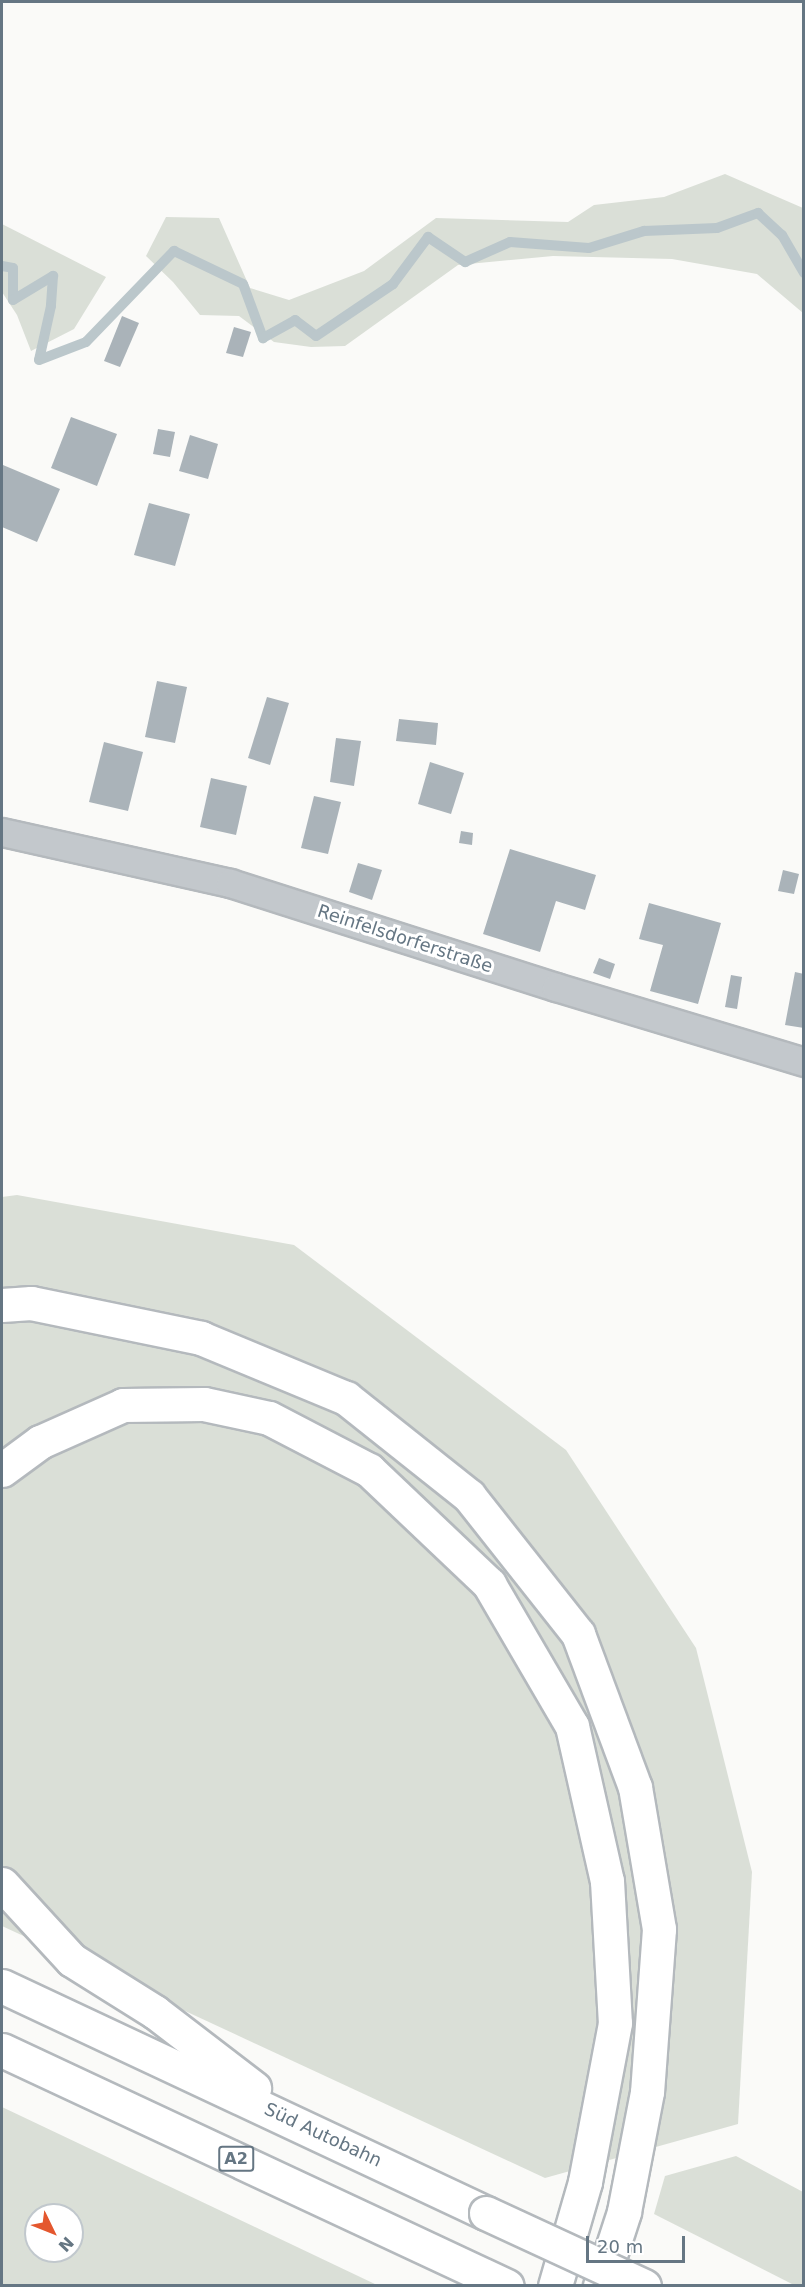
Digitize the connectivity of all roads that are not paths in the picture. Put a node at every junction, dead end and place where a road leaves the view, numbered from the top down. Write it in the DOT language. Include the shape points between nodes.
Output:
graph roads {
  1 [pos="2,832"];
  2 [pos="804,1062"];
  3 [pos="2,1305"];
  4 [pos="2,1470"];
  5 [pos="2,1884"];
  6 [pos="2,1986"];
  7 [pos="2,2050"];
  8 [pos="301,2124"];
  9 [pos="507,2286"];
  10 [pos="555,2286"];
  11 [pos="600,2286"];
  12 [pos="644,2286"];
  1 -- 2 [label="street, Reinfelsdorferstraße" via="230,883"];
  3 -- 11 [label="highway" via="31,1303 201,1338 346,1398 469,1496 578,1634 634,1786 659,1929 647,2092 624,2212"];
  4 -- 10 [label="highway" via="40,1442 123,1405 204,1404 269,1418 369,1470 489,1584 572,1726 607,1881 615,2024 585,2182"];
  5 -- 8 [label="highway" via="72,1960 155,2012"];
  6 -- 8 [label="highway, Süd Autobahn"];
  7 -- 9 [label="highway, A2"];
  8 -- 12 [label="highway, Süd Autobahn, bridge"];
}
